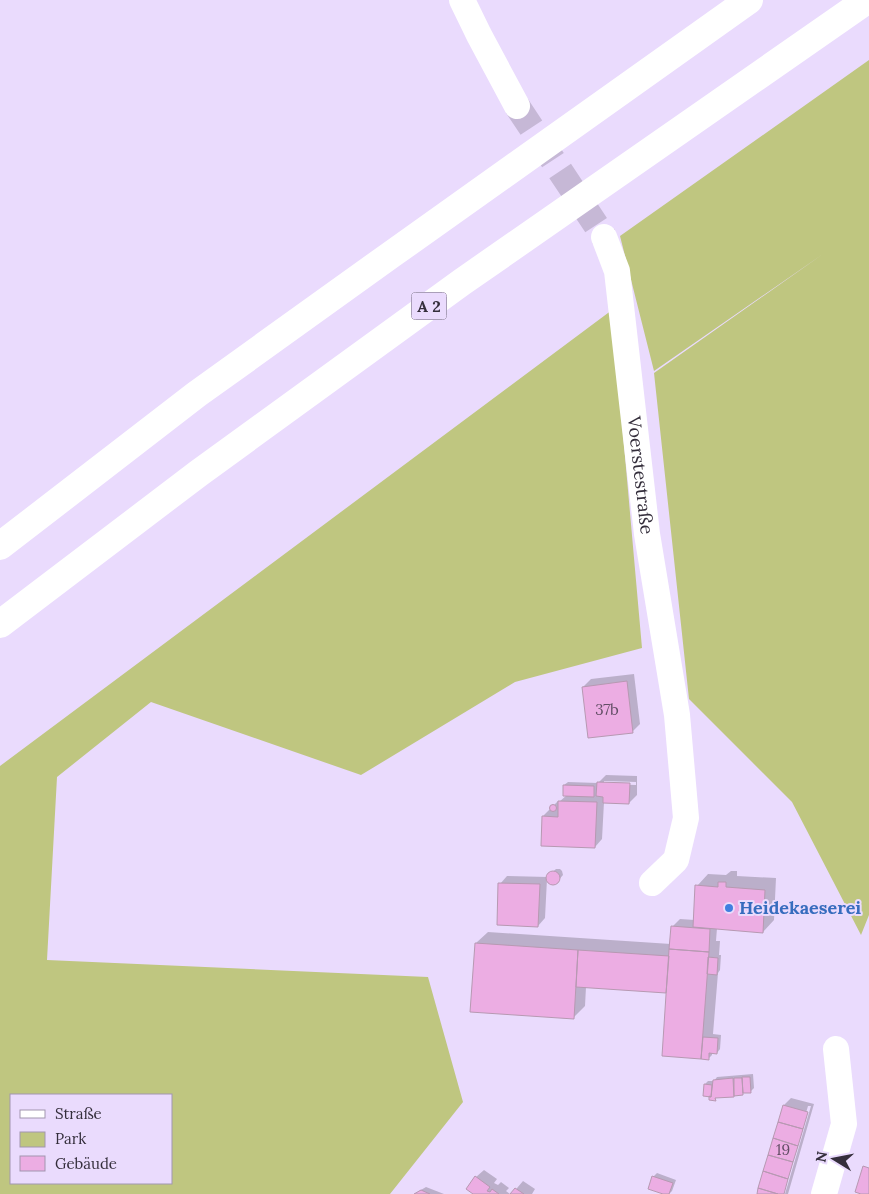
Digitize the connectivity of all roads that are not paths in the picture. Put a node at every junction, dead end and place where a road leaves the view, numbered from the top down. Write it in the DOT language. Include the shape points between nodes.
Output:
graph roads {
  1 [pos="462,0"];
  2 [pos="749,0"];
  3 [pos="867,0"];
  4 [pos="517,106"];
  5 [pos="604,237"];
  6 [pos="0,546"];
  7 [pos="0,624"];
  8 [pos="652,883"];
  9 [pos="836,1049"];
  10 [pos="827,1193"];
  1 -- 4 [label="street"];
  2 -- 6 [label="highway" via="198,394"];
  3 -- 7 [label="highway, A 2" via="462,282 199,473"];
  5 -- 8 [label="street, Voerstestraße" via="617,271 647,534 677,715 686,818 676,860"];
  9 -- 10 [label="street" via="844,1124"];
}
